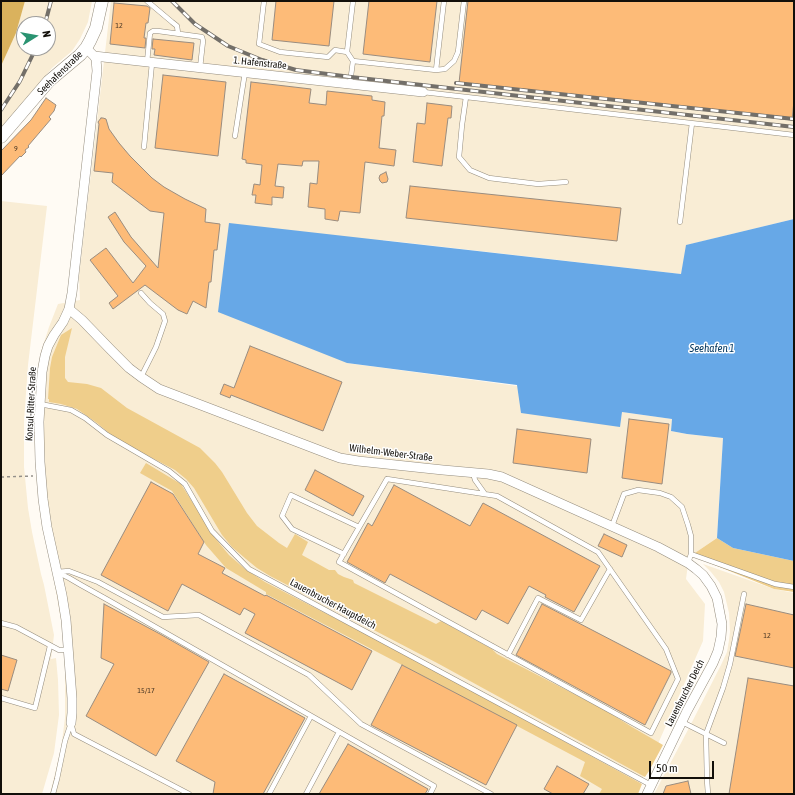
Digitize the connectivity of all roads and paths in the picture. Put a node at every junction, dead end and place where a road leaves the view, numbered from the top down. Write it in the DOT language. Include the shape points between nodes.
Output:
graph roads {
  1 [pos="102,1"];
  2 [pos="147,1"];
  3 [pos="264,1"];
  4 [pos="353,1"];
  5 [pos="444,1"];
  6 [pos="464,1"];
  7 [pos="178,33"];
  8 [pos="90,52"];
  9 [pos="347,52"];
  10 [pos="353,61"];
  11 [pos="150,63"];
  12 [pos="200,68"];
  13 [pos="436,70"];
  14 [pos="245,72"];
  15 [pos="350,84"];
  16 [pos="423,92"];
  17 [pos="466,97"];
  18 [pos="692,123"];
  19 [pos="794,135"];
  20 [pos="235,136"];
  21 [pos="1,137"];
  22 [pos="144,147"];
  23 [pos="566,182"];
  24 [pos="680,222"];
  25 [pos="140,293"];
  26 [pos="69,309"];
  27 [pos="141,377"];
  28 [pos="40,404"];
  29 [pos="473,473"];
  30 [pos="41,476"];
  31 [pos="1,477"];
  32 [pos="485,494"];
  33 [pos="612,526"];
  34 [pos="359,527"];
  35 [pos="344,554"];
  36 [pos="689,558"];
  37 [pos="610,569"];
  38 [pos="57,572"];
  39 [pos="794,587"];
  40 [pos="744,594"];
  41 [pos="717,598"];
  42 [pos="1,623"];
  43 [pos="50,646"];
  44 [pos="69,650"];
  45 [pos="508,655"];
  46 [pos="1,698"];
  47 [pos="311,716"];
  48 [pos="682,722"];
  49 [pos="71,723"];
  50 [pos="340,732"];
  51 [pos="706,734"];
  52 [pos="724,743"];
  53 [pos="651,785"];
  54 [pos="53,794"];
  55 [pos="189,794"];
  56 [pos="269,794"];
  57 [pos="306,794"];
  58 [pos="430,794"];
  59 [pos="491,794"];
  60 [pos="647,794"];
  61 [pos="708,794"];
  1 -- 8 [label="main road, Seehafenstraße" via="96,28 90,41"];
  2 -- 7 [label="lane" via="177,26"];
  3 -- 9 [label="lane" via="259,44 280,52 328,57 335,50"];
  4 -- 9 [label="lane"];
  5 -- 13 [label="lane"];
  6 -- 13 [label="lane" via="458,52 454,61 445,69"];
  7 -- 11 [label="lane" via="158,30 150,33"];
  7 -- 12 [label="lane" via="202,37"];
  8 -- 11 [label="street, 1. Hafenstraße"];
  8 -- 21 [label="main road, Seehafenstraße" via="80,55 50,81"];
  8 -- 26 [label="street, Konsul-Ritter-Straße" via="97,63 97,71"];
  9 -- 10 [label="lane"];
  10 -- 13 [label="lane"];
  10 -- 15 [label="lane"];
  11 -- 12 [label="street, 1. Hafenstraße"];
  11 -- 22 [label="lane"];
  12 -- 14 [label="street, 1. Hafenstraße"];
  14 -- 15 [label="street, 1. Hafenstraße"];
  14 -- 20 [label="lane"];
  15 -- 16 [label="street, 1. Hafenstraße"];
  16 -- 17 [label="lane"];
  17 -- 18 [label="lane"];
  17 -- 23 [label="lane" via="459,157 470,170 489,178 538,184"];
  18 -- 19 [label="lane"];
  18 -- 24 [label="lane"];
  25 -- 27 [label="lane" via="163,314 165,321"];
  26 -- 27 [label="street, Wilhelm-Weber-Straße"];
  26 -- 28 [label="street, Konsul-Ritter-Straße" via="48,346 42,372"];
  27 -- 29 [label="street, Wilhelm-Weber-Straße" via="159,389 340,458"];
  28 -- 30 [label="street, Konsul-Ritter-Straße"];
  28 -- 53 [label="lane, Lauenbrucher Hauptdeich" via="71,410 107,435 169,471 185,484 212,531 249,569"];
  29 -- 32 [label="lane"];
  29 -- 33 [label="street, Wilhelm-Weber-Straße" via="502,477"];
  30 -- 31 [label="path"];
  30 -- 38 [label="street, Konsul-Ritter-Straße" via="47,527"];
  32 -- 34 [label="lane" via="386,478"];
  32 -- 37 [label="lane" via="498,496 598,552"];
  33 -- 36 [label="street, Wilhelm-Weber-Straße"];
  33 -- 36 [label="lane" via="624,494 638,490 671,497 682,507 688,525 691,536"];
  34 -- 35 [label="lane"];
  34 -- 35 [label="lane" via="291,495 282,516 292,529"];
  35 -- 45 [label="lane" via="339,562"];
  36 -- 39 [label="lane" via="775,584"];
  36 -- 41 [label="street, Wilhelm-Weber-Straße"];
  37 -- 45 [label="lane" via="581,620 538,598"];
  37 -- 45 [label="lane" via="666,649 678,679 651,733"];
  38 -- 44 [label="street, Konsul-Ritter-Straße"];
  38 -- 47 [label="lane"];
  38 -- 59 [label="lane" via="69,571 98,582 164,617 199,615 309,675 361,724"];
  40 -- 51 [label="lane" via="730,664"];
  41 -- 48 [label="street, Lauenbrucher Deich" via="722,624 718,651"];
  42 -- 43 [label="lane" via="16,627"];
  43 -- 44 [label="lane" via="59,650"];
  43 -- 46 [label="lane" via="35,708"];
  44 -- 49 [label="street, Konsul-Ritter-Straße"];
  47 -- 50 [label="lane"];
  47 -- 56 [label="lane"];
  48 -- 51 [label="lane"];
  48 -- 53 [label="street, Lauenbrucher Deich"];
  49 -- 54 [label="lane"];
  49 -- 55 [label="lane" via="74,734"];
  50 -- 57 [label="lane"];
  50 -- 58 [label="lane" via="434,786"];
  51 -- 52 [label="lane"];
  51 -- 61 [label="lane"];
  53 -- 60 [label="street, Lauenbrucher Deich"];
}
